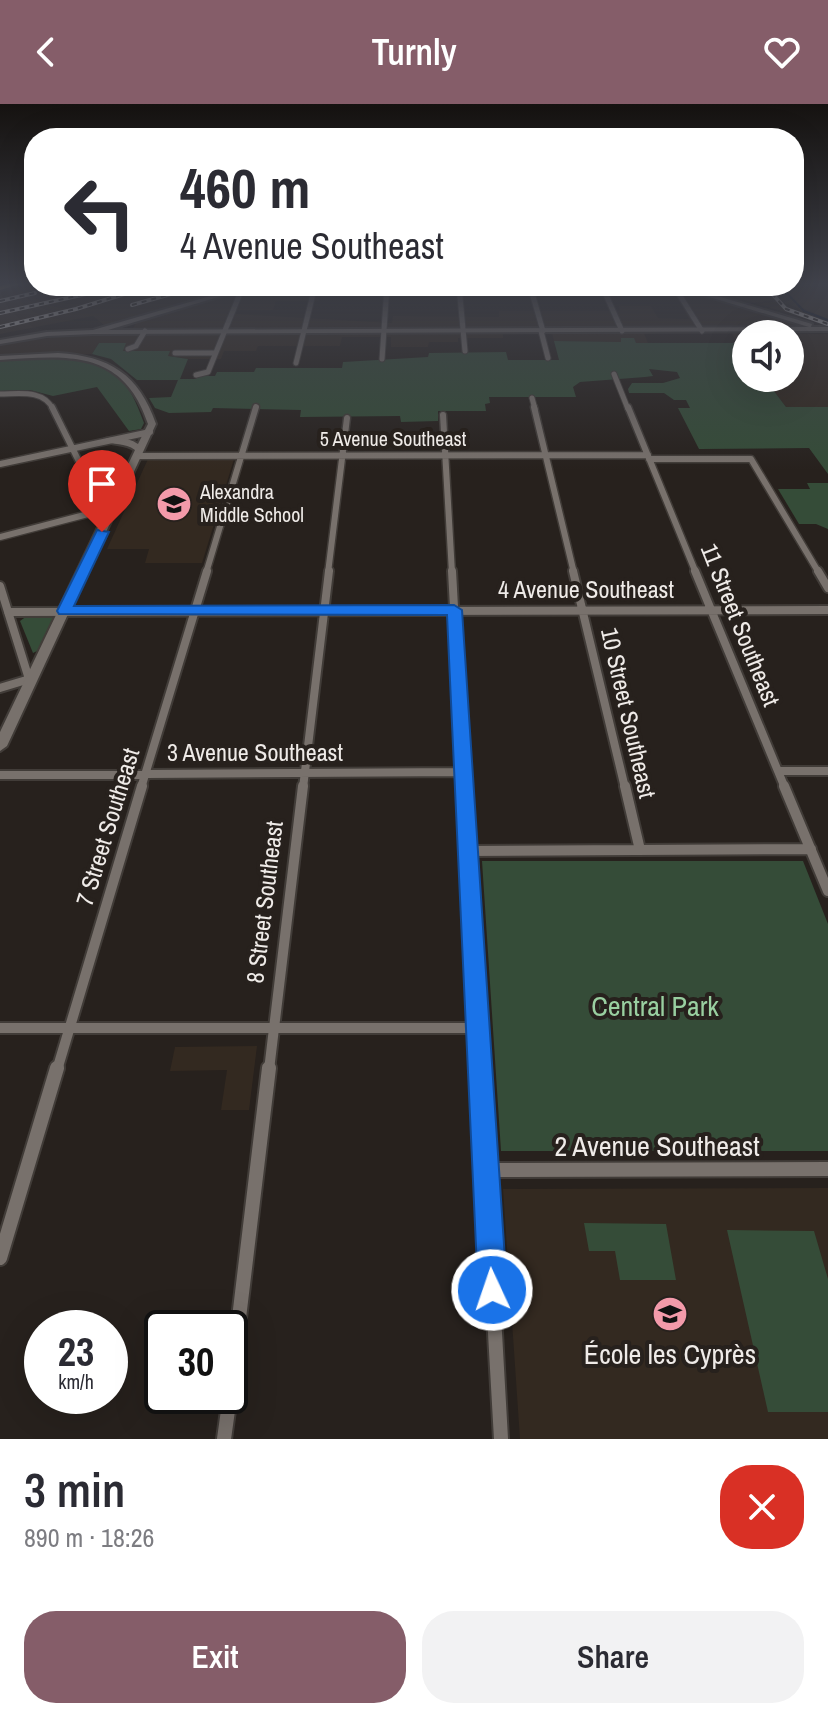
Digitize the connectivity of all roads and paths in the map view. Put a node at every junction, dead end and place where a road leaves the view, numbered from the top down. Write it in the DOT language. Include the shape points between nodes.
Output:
graph roads {
  1 [pos="136,345"];
  2 [pos="218,345"];
  3 [pos="300,345"];
  4 [pos="383,345"];
  5 [pos="464,345"];
  6 [pos="545,345"];
  7 [pos="128,349"];
  8 [pos="465,351"];
  9 [pos="175,353"];
  10 [pos="215,353"];
  11 [pos="0,358"];
  12 [pos="548,358"];
  13 [pos="382,359"];
  14 [pos="296,363"];
  15 [pos="614,374"];
  16 [pos="196,375"];
  17 [pos="0,394"];
  18 [pos="532,398"];
  19 [pos="256,407"];
  20 [pos="443,415"];
  21 [pos="347,418"];
  22 [pos="150,432"];
  23 [pos="107,440"];
  24 [pos="72,448"];
  25 [pos="140,453"];
  26 [pos="343,455"];
  27 [pos="446,455"];
  28 [pos="546,455"];
  29 [pos="241,456"];
  30 [pos="649,457"];
  31 [pos="0,464"];
  32 [pos="108,509"];
  33 [pos="0,537"];
  34 [pos="0,586"];
  35 [pos="828,588"];
  36 [pos="324,610"];
  37 [pos="454,610"];
  38 [pos="583,610"];
  39 [pos="712,610"];
  40 [pos="828,610"];
  41 [pos="64,611"];
  42 [pos="194,611"];
  43 [pos="8,612"];
  44 [pos="31,678"];
  45 [pos="0,688"];
  46 [pos="0,746"];
  47 [pos="778,771"];
  48 [pos="828,771"];
  49 [pos="463,772"];
  50 [pos="305,773"];
  51 [pos="145,774"];
  52 [pos="0,775"];
  53 [pos="811,849"];
  54 [pos="640,850"];
  55 [pos="468,851"];
  56 [pos="828,891"];
  57 [pos="0,1028"];
  58 [pos="69,1028"];
  59 [pos="274,1028"];
  60 [pos="477,1028"];
  61 [pos="828,1169"];
  62 [pos="486,1170"];
  63 [pos="0,1258"];
  64 [pos="240,1310"];
  65 [pos="227,1414"];
  66 [pos="224,1439"];
  67 [pos="501,1439"];
  1 -- 7 [label="street"];
  2 -- 10 [label="street"];
  3 -- 14 [label="street"];
  4 -- 13 [label="street"];
  5 -- 8 [label="street"];
  6 -- 12 [label="street"];
  9 -- 10 [label="street"];
  10 -- 16 [label="street" via="208,372"];
  11 -- 22 [label="main road" via="78,356 105,361 130,382 150,417"];
  15 -- 30 [label="street, 11 Street Southeast"];
  17 -- 24 [label="street" via="24,392 49,401"];
  18 -- 28 [label="street, 10 Street Southeast"];
  19 -- 29 [label="street, 7 Street Southeast"];
  20 -- 27 [label="street"];
  21 -- 26 [label="street, 8 Street Southeast"];
  22 -- 23 [label="street"];
  22 -- 25 [label="main road"];
  23 -- 24 [label="street"];
  23 -- 25 [label="main road" via="130,442"];
  24 -- 31 [label="street"];
  24 -- 32 [label="street"];
  25 -- 29 [label="street, 5 Avenue Southeast"];
  25 -- 32 [label="main road"];
  26 -- 27 [label="street, 5 Avenue Southeast"];
  26 -- 29 [label="street, 5 Avenue Southeast"];
  26 -- 36 [label="street, 8 Street Southeast"];
  27 -- 28 [label="street, 5 Avenue Southeast"];
  27 -- 37 [label="street"];
  28 -- 30 [label="street, 5 Avenue Southeast"];
  28 -- 38 [label="street, 10 Street Southeast"];
  29 -- 42 [label="street, 7 Street Southeast"];
  30 -- 35 [label="street, 5 Avenue Southeast" via="751,459"];
  30 -- 39 [label="street, 11 Street Southeast"];
  32 -- 33 [label="street"];
  32 -- 41 [label="main road"];
  34 -- 43 [label="street"];
  36 -- 37 [label="street, 4 Avenue Southeast"];
  36 -- 42 [label="street, 4 Avenue Southeast"];
  36 -- 50 [label="street, 8 Street Southeast"];
  37 -- 38 [label="street, 4 Avenue Southeast"];
  37 -- 49 [label="street"];
  38 -- 39 [label="street, 4 Avenue Southeast"];
  38 -- 54 [label="street, 10 Street Southeast"];
  39 -- 40 [label="street, 4 Avenue Southeast"];
  39 -- 47 [label="street, 11 Street Southeast"];
  41 -- 42 [label="street, 4 Avenue Southeast"];
  41 -- 43 [label="street, 4 Avenue Southeast"];
  41 -- 44 [label="main road"];
  42 -- 51 [label="street, 7 Street Southeast"];
  43 -- 44 [label="street"];
  44 -- 45 [label="street"];
  44 -- 46 [label="main road"];
  47 -- 48 [label="street"];
  47 -- 53 [label="street, 11 Street Southeast"];
  49 -- 50 [label="street, 3 Avenue Southeast"];
  49 -- 55 [label="street"];
  50 -- 51 [label="street, 3 Avenue Southeast"];
  50 -- 59 [label="street, 8 Street Southeast"];
  51 -- 52 [label="street, 3 Avenue Southeast"];
  51 -- 58 [label="street, 7 Street Southeast"];
  53 -- 54 [label="street"];
  53 -- 56 [label="street, 11 Street Southeast"];
  54 -- 55 [label="street"];
  55 -- 60 [label="street"];
  57 -- 58 [label="street"];
  58 -- 59 [label="street"];
  58 -- 63 [label="street, 7 Street Southeast"];
  59 -- 60 [label="street"];
  59 -- 64 [label="street, 8 Street Southeast"];
  60 -- 62 [label="street"];
  61 -- 62 [label="street, 2 Avenue Southeast"];
  62 -- 67 [label="street"];
  65 -- 66 [label="street, 8 Street Southeast"];
}
